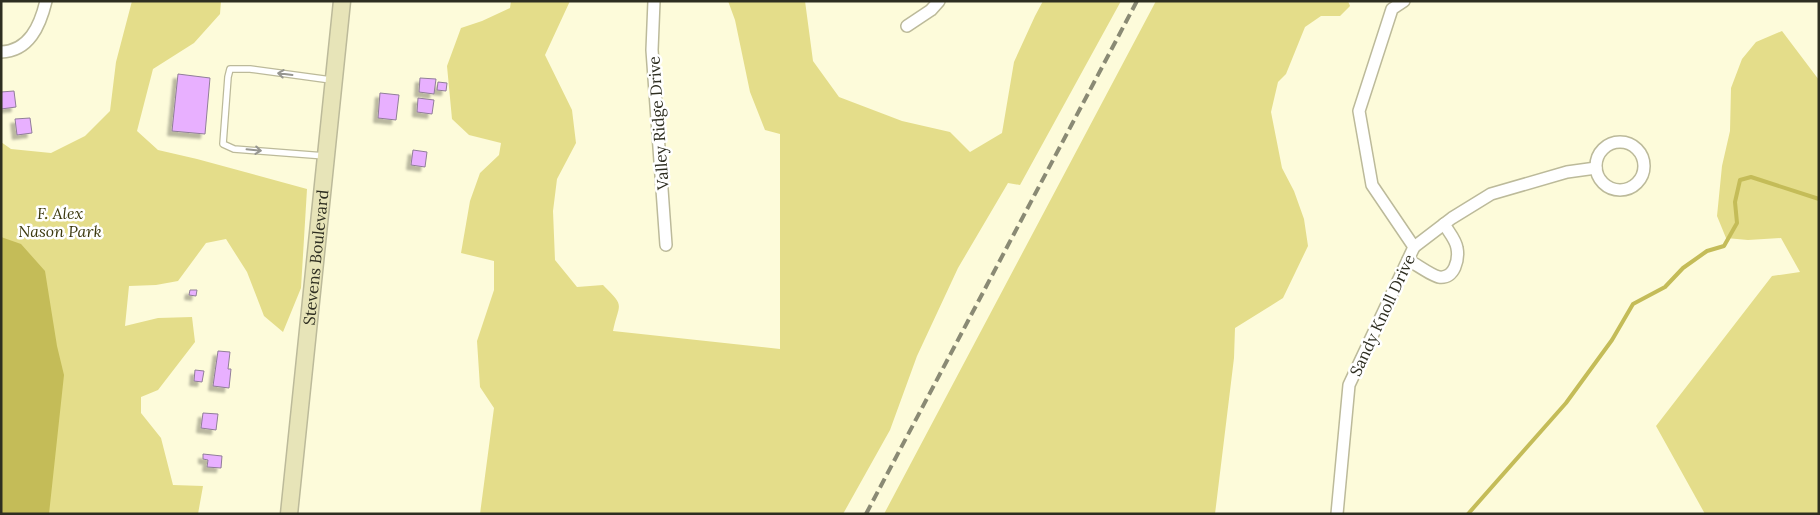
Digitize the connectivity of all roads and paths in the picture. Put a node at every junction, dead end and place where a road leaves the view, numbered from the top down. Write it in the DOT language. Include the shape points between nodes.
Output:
graph roads {
  1 [pos="46,1"];
  2 [pos="342,1"];
  3 [pos="654,1"];
  4 [pos="939,1"];
  5 [pos="1404,1"];
  6 [pos="907,26"];
  7 [pos="1,52"];
  8 [pos="334,80"];
  9 [pos="326,156"];
  10 [pos="1596,168"];
  11 [pos="1444,224"];
  12 [pos="666,245"];
  13 [pos="1414,247"];
  14 [pos="1408,260"];
  15 [pos="289,514"];
  16 [pos="1336,514"];
  1 -- 7 [label="street" via="41,21 28,42 12,52"];
  2 -- 8 [label="street, Stevens Boulevard"];
  3 -- 12 [label="street, Valley Ridge Drive" via="652,50"];
  4 -- 6 [label="street"];
  5 -- 13 [label="street, Sandy Knoll Drive" via="1392,9 1359,111 1372,185"];
  8 -- 9 [label="street, Stevens Boulevard"];
  8 -- 9 [label="lane, one-way" via="250,69 230,69 228,77 223,144 234,149"];
  9 -- 15 [label="street, Stevens Boulevard"];
  10 -- 10 [label="street" via="1600,152 1613,143 1629,143 1641,154 1644,162 1644,171 1637,184 1623,191 1602,183"];
  10 -- 11 [label="street" via="1567,172 1491,194"];
  11 -- 13 [label="street"];
  11 -- 14 [label="street" via="1458,246 1457,264 1453,271 1439,277"];
  13 -- 14 [label="street, Sandy Knoll Drive"];
  14 -- 16 [label="street, Sandy Knoll Drive" via="1349,385"];
}
